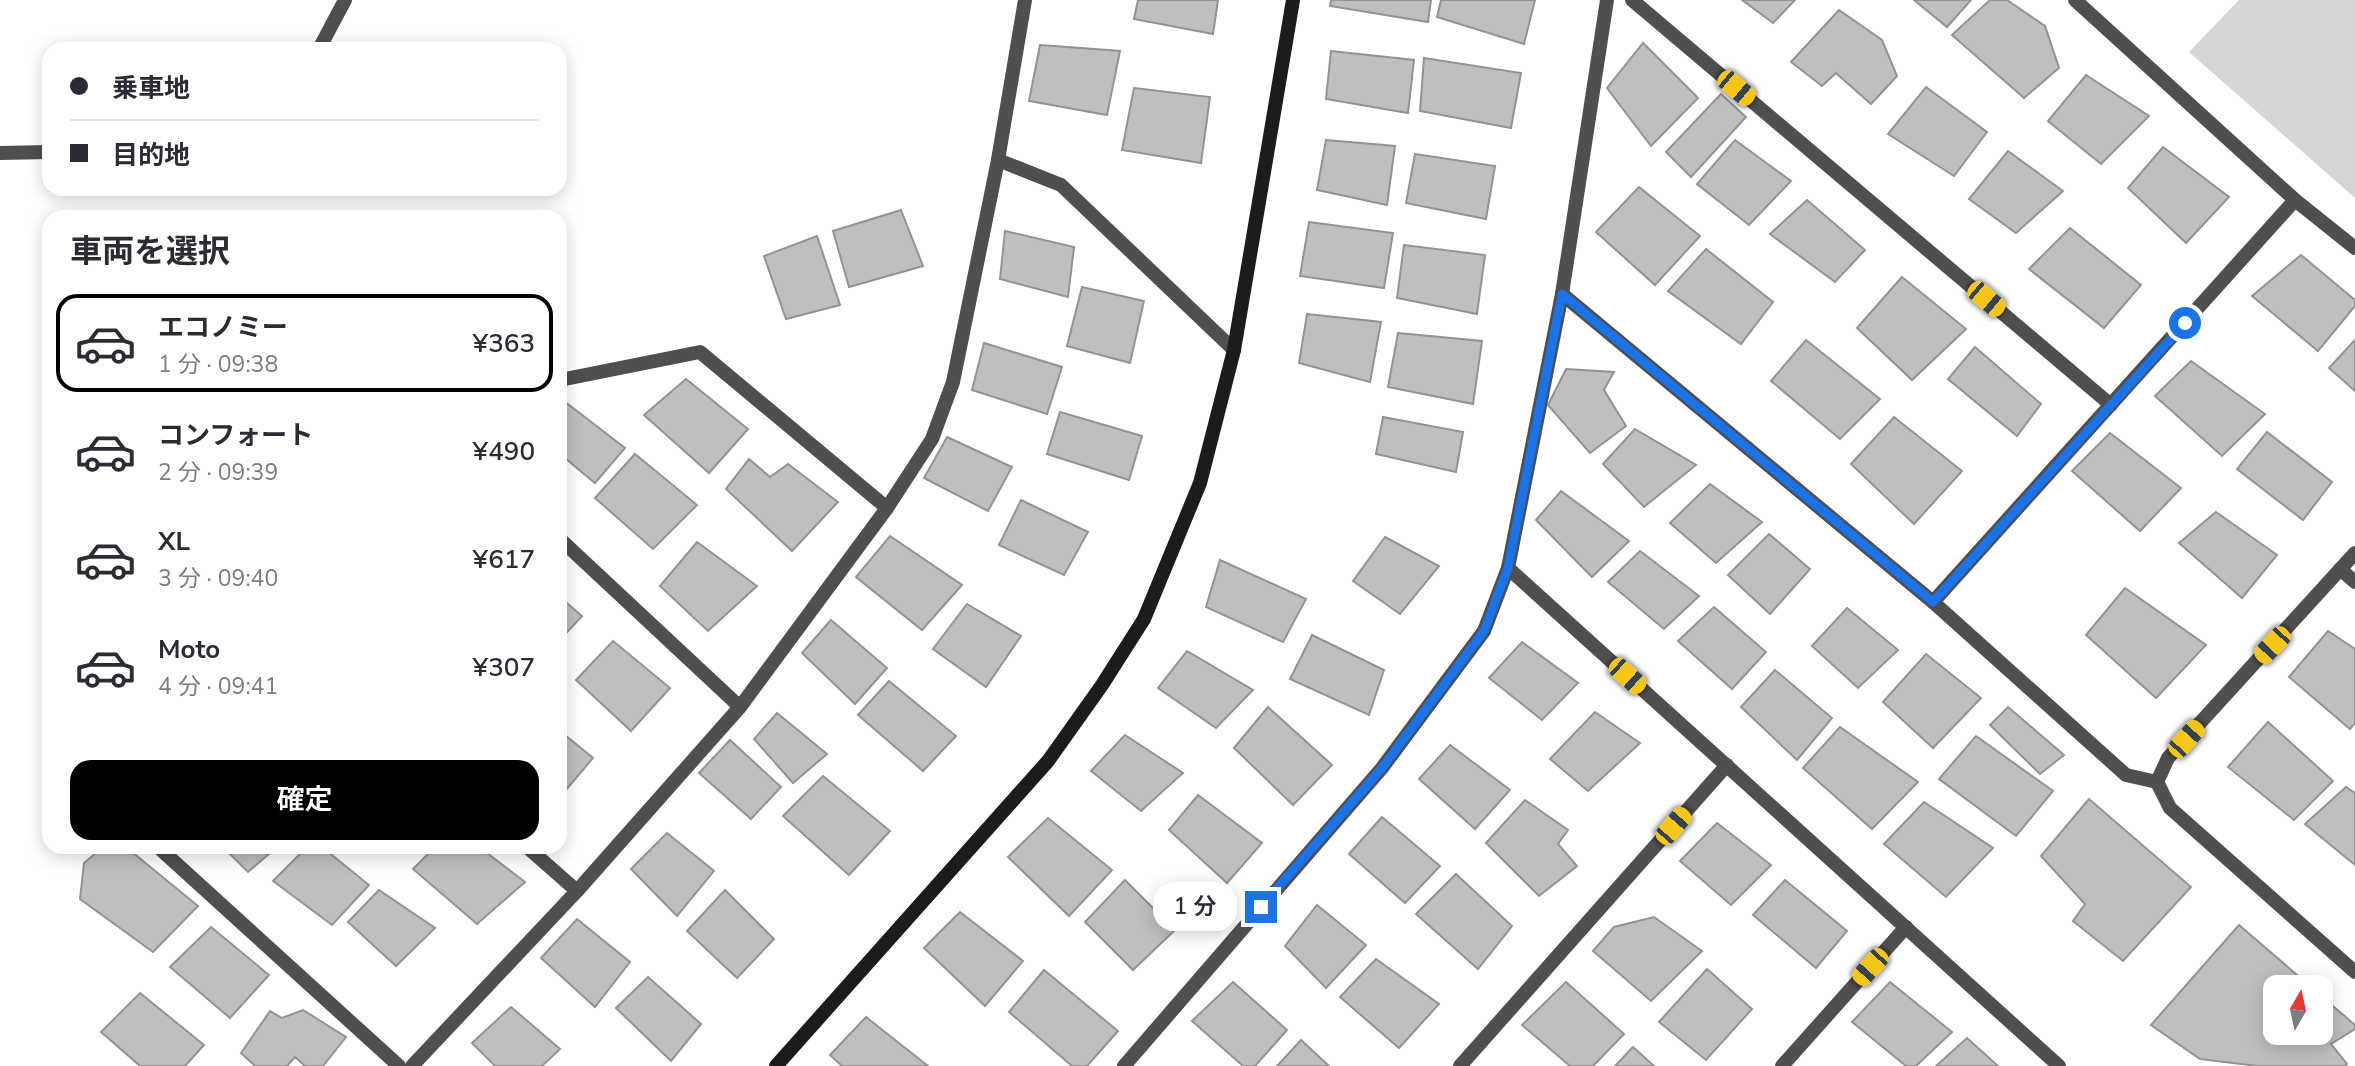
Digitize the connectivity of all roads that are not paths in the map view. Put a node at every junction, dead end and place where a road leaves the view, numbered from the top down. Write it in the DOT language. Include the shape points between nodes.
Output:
graph roads {
  1 [pos="345,0"];
  2 [pos="1025,0"];
  3 [pos="1293,0"];
  4 [pos="1607,0"];
  5 [pos="1632,0"];
  6 [pos="2076,0"];
  7 [pos="323,42"];
  8 [pos="42,152"];
  9 [pos="0,153"];
  10 [pos="998,160"];
  11 [pos="2295,200"];
  12 [pos="2355,248"];
  13 [pos="1562,294"];
  14 [pos="1234,350"];
  15 [pos="567,379"];
  16 [pos="2111,405"];
  17 [pos="887,508"];
  18 [pos="567,546"];
  19 [pos="2355,552"];
  20 [pos="1508,568"];
  21 [pos="2340,569"];
  22 [pos="2355,582"];
  23 [pos="1933,602"];
  24 [pos="740,707"];
  25 [pos="1727,765"];
  26 [pos="2157,782"];
  27 [pos="166,854"];
  28 [pos="535,854"];
  29 [pos="577,891"];
  30 [pos="1906,927"];
  31 [pos="2355,972"];
  32 [pos="399,1066"];
  33 [pos="412,1066"];
  34 [pos="776,1066"];
  35 [pos="1124,1066"];
  36 [pos="1460,1066"];
  37 [pos="1782,1066"];
  38 [pos="2059,1066"];
  1 -- 7 [label="street"];
  2 -- 10 [label="street"];
  3 -- 14 [label="street"];
  4 -- 13 [label="street"];
  5 -- 16 [label="street"];
  6 -- 11 [label="street"];
  8 -- 9 [label="street"];
  10 -- 14 [label="street" via="1061,185"];
  10 -- 17 [label="street" via="953,382 932,439"];
  11 -- 12 [label="street"];
  11 -- 16 [label="street"];
  13 -- 20 [label="street"];
  13 -- 23 [label="street"];
  14 -- 34 [label="street" via="1200,483 1144,619 1102,685 1048,761"];
  15 -- 17 [label="street" via="700,352"];
  16 -- 23 [label="street"];
  17 -- 24 [label="street"];
  18 -- 24 [label="street"];
  19 -- 21 [label="street"];
  20 -- 25 [label="street"];
  20 -- 35 [label="street" via="1484,631 1382,768"];
  21 -- 22 [label="street"];
  21 -- 26 [label="street" via="2168,758"];
  23 -- 26 [label="street" via="2126,775"];
  24 -- 29 [label="street"];
  25 -- 30 [label="street"];
  25 -- 36 [label="street"];
  26 -- 31 [label="street" via="2170,808"];
  27 -- 32 [label="street"];
  28 -- 29 [label="street"];
  29 -- 33 [label="street"];
  30 -- 37 [label="street"];
  30 -- 38 [label="street"];
}
